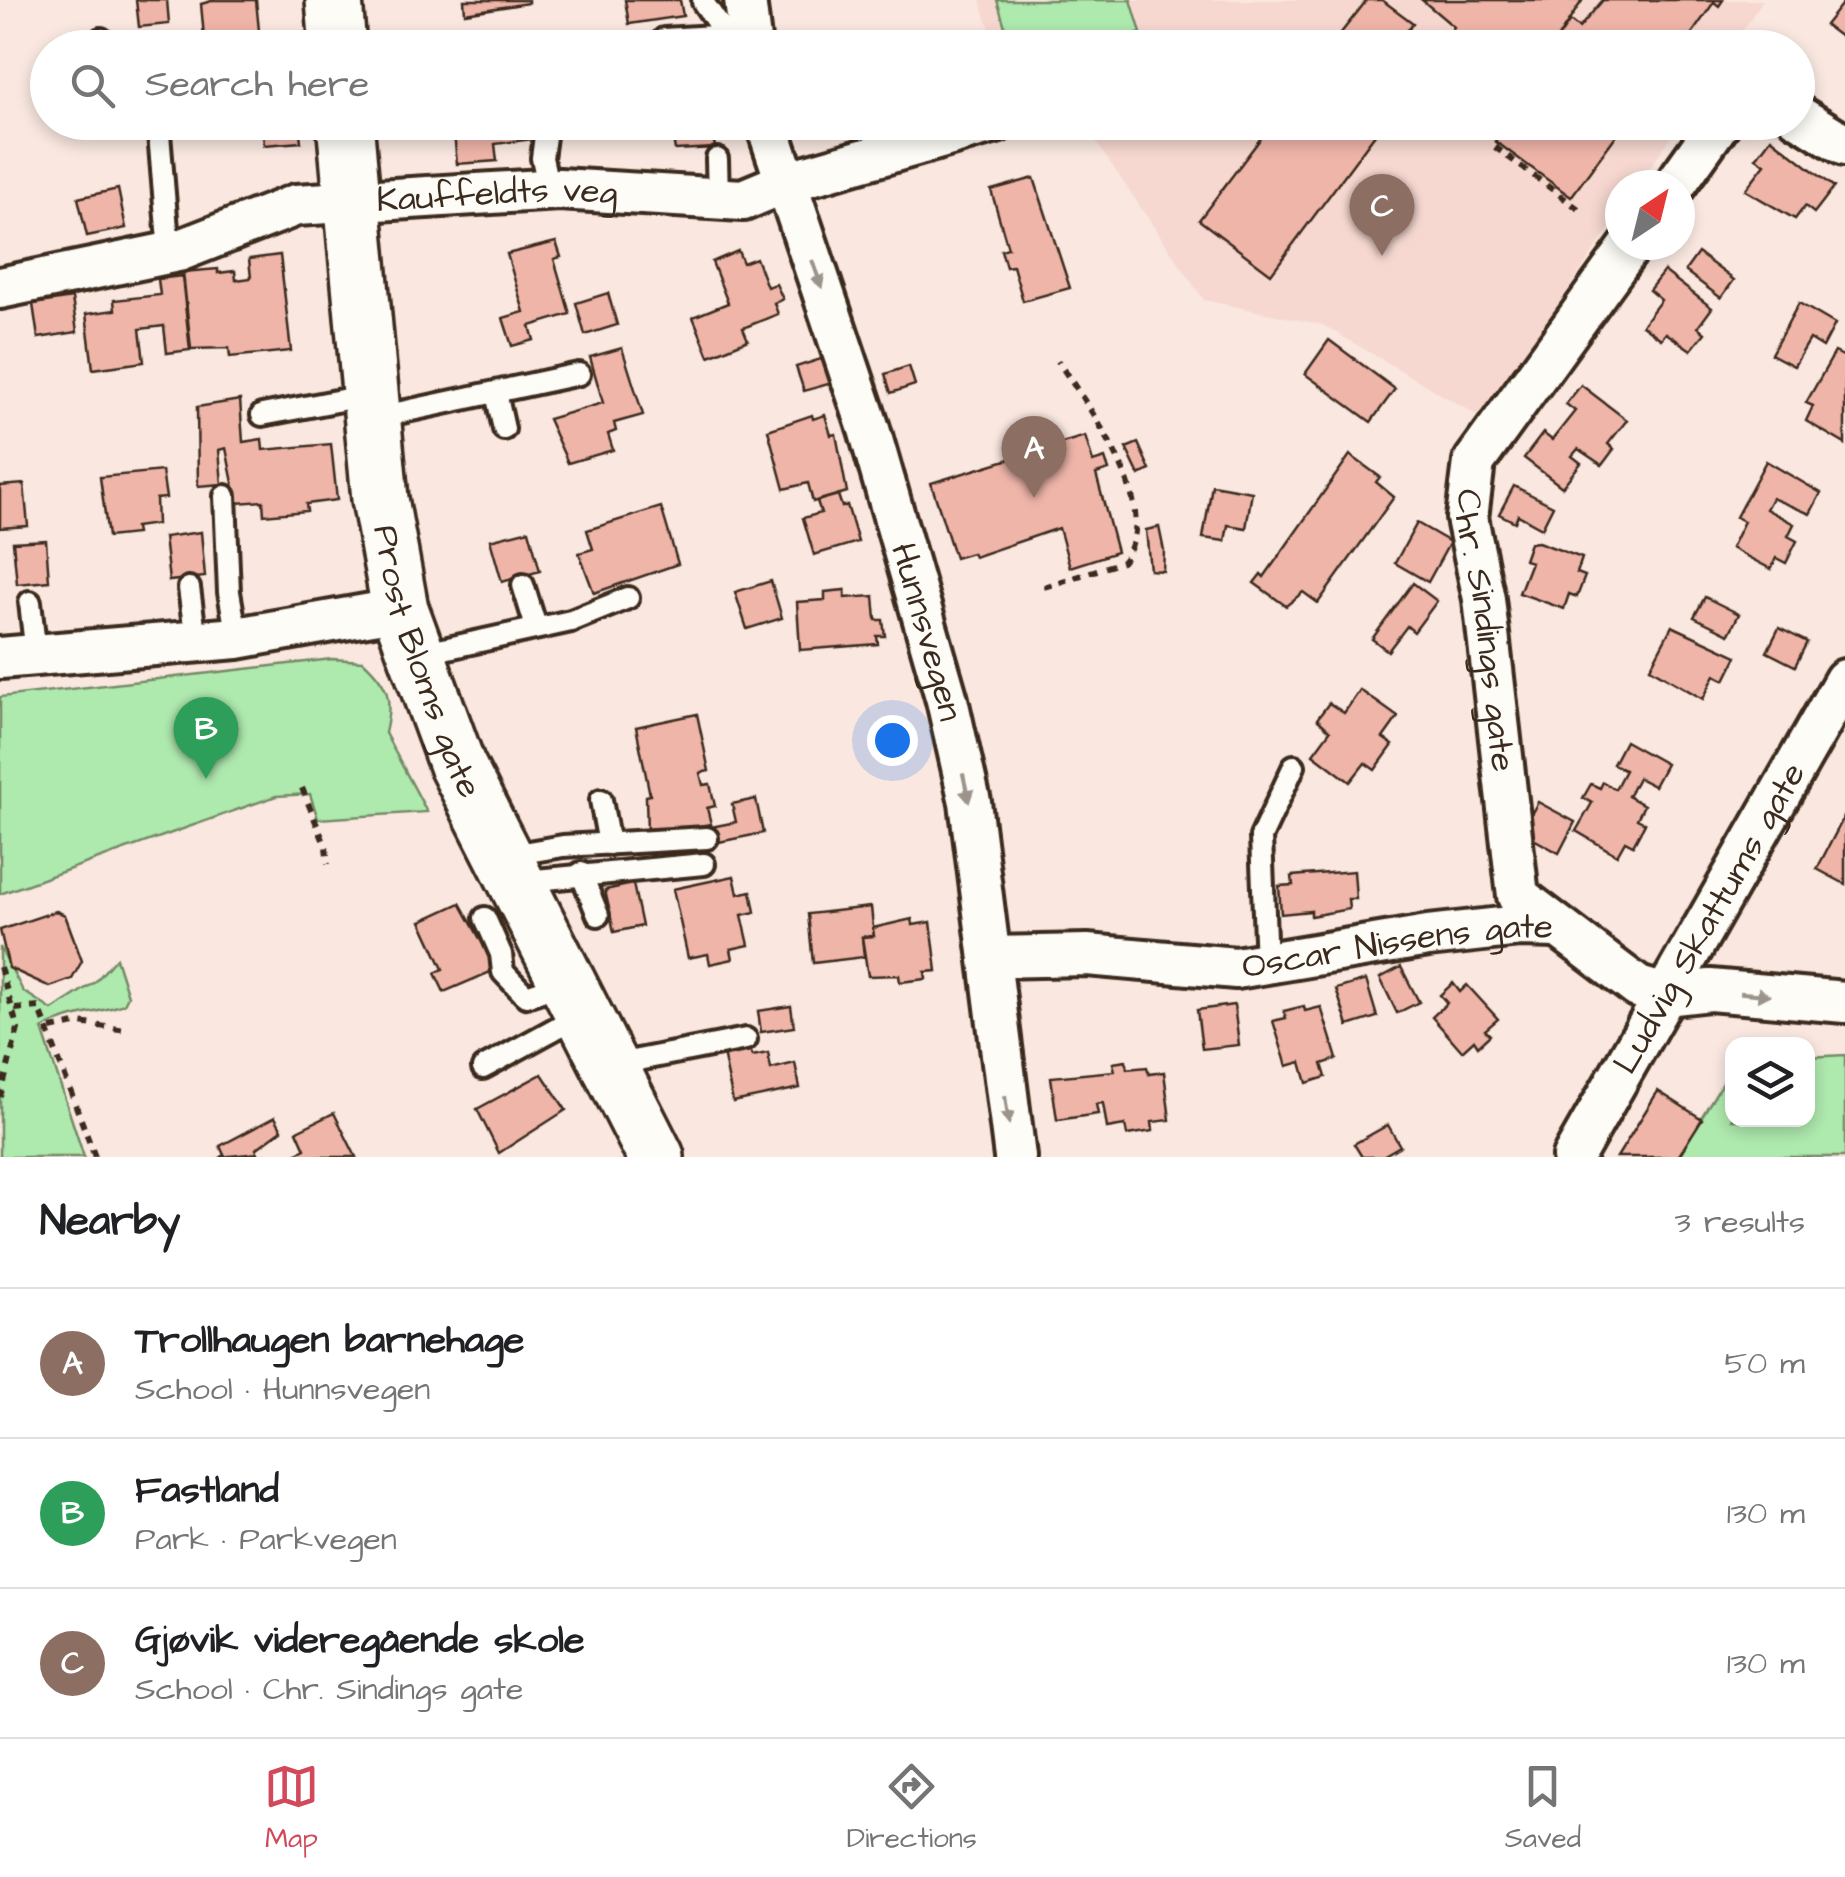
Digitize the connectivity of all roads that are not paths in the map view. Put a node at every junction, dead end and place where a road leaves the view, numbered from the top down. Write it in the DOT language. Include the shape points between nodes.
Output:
graph roads {
  1 [pos="334,0"];
  2 [pos="703,2"];
  3 [pos="742,29"];
  4 [pos="336,30"];
  5 [pos="1815,126"];
  6 [pos="160,140"];
  7 [pos="347,140"];
  8 [pos="544,140"];
  9 [pos="772,140"];
  10 [pos="923,140"];
  11 [pos="1707,140"];
  12 [pos="1845,144"];
  13 [pos="1686,170"];
  14 [pos="786,182"];
  15 [pos="549,189"];
  16 [pos="352,199"];
  17 [pos="169,254"];
  18 [pos="1620,260"];
  19 [pos="0,288"];
  20 [pos="579,374"];
  21 [pos="496,393"];
  22 [pos="371,406"];
  23 [pos="262,416"];
  24 [pos="504,429"];
  25 [pos="225,496"];
  26 [pos="523,585"];
  27 [pos="189,588"];
  28 [pos="628,598"];
  29 [pos="30,602"];
  30 [pos="536,627"];
  31 [pos="407,632"];
  32 [pos="238,638"];
  33 [pos="196,641"];
  34 [pos="18,657"];
  35 [pos="1845,680"];
  36 [pos="1294,766"];
  37 [pos="601,800"];
  38 [pos="707,838"];
  39 [pos="609,844"];
  40 [pos="704,864"];
  41 [pos="520,868"];
  42 [pos="581,873"];
  43 [pos="598,915"];
  44 [pos="485,918"];
  45 [pos="1557,927"];
  46 [pos="990,957"];
  47 [pos="1266,964"];
  48 [pos="1665,995"];
  49 [pos="576,998"];
  50 [pos="1845,1002"];
  51 [pos="746,1039"];
  52 [pos="610,1066"];
  53 [pos="483,1068"];
  54 [pos="656,1157"];
  55 [pos="1015,1157"];
  56 [pos="1573,1157"];
  1 -- 4 [label="main road"];
  2 -- 3 [label="lane"];
  5 -- 12 [label="street"];
  6 -- 17 [label="lane"];
  7 -- 16 [label="main road, Prost Bloms gate"];
  8 -- 15 [label="lane"];
  9 -- 14 [label="street, Hunnsvegen"];
  10 -- 14 [label="street, Kauffeldts veg"];
  11 -- 13 [label="street"];
  14 -- 15 [label="street, Kauffeldts veg" via="743,200 718,178"];
  14 -- 46 [label="street, Hunnsvegen, one-way" via="929,632 970,802"];
  15 -- 16 [label="street, Kauffeldts veg"];
  16 -- 17 [label="street, Kauffeldts veg" via="296,205"];
  16 -- 22 [label="main road, Prost Bloms gate"];
  17 -- 19 [label="street, Kauffeldts veg"];
  18 -- 45 [label="street, Chr. Sindings gate" via="1474,462 1467,518 1484,598 1518,896"];
  20 -- 21 [label="lane"];
  21 -- 22 [label="lane"];
  21 -- 24 [label="lane"];
  22 -- 23 [label="lane"];
  22 -- 31 [label="main road, Prost Bloms gate" via="382,517"];
  25 -- 32 [label="lane"];
  26 -- 30 [label="lane"];
  27 -- 33 [label="lane"];
  28 -- 30 [label="lane"];
  29 -- 34 [label="lane"];
  30 -- 31 [label="lane"];
  31 -- 32 [label="street"];
  31 -- 41 [label="main road, Prost Bloms gate" via="457,765"];
  32 -- 33 [label="street"];
  33 -- 34 [label="street"];
  35 -- 48 [label="street, Ludvig Skattums gate"];
  36 -- 47 [label="lane" via="1261,837"];
  37 -- 39 [label="lane"];
  38 -- 39 [label="lane"];
  39 -- 41 [label="lane"];
  40 -- 42 [label="lane"];
  41 -- 42 [label="lane"];
  41 -- 49 [label="main road, Prost Bloms gate"];
  42 -- 43 [label="lane"];
  44 -- 49 [label="lane" via="503,972 526,996"];
  45 -- 47 [label="street, Oscar Nissens gate" via="1428,936"];
  45 -- 48 [label="street, Oscar Nissens gate" via="1638,987"];
  46 -- 47 [label="street, Oscar Nissens gate"];
  46 -- 55 [label="street, Hunnsvegen, one-way"];
  48 -- 50 [label="street, one-way" via="1710,990"];
  48 -- 56 [label="street, Ludvig Skattums gate"];
  49 -- 52 [label="main road, Prost Bloms gate"];
  49 -- 53 [label="lane"];
  51 -- 52 [label="lane"];
  52 -- 54 [label="main road, Prost Bloms gate"];
}
